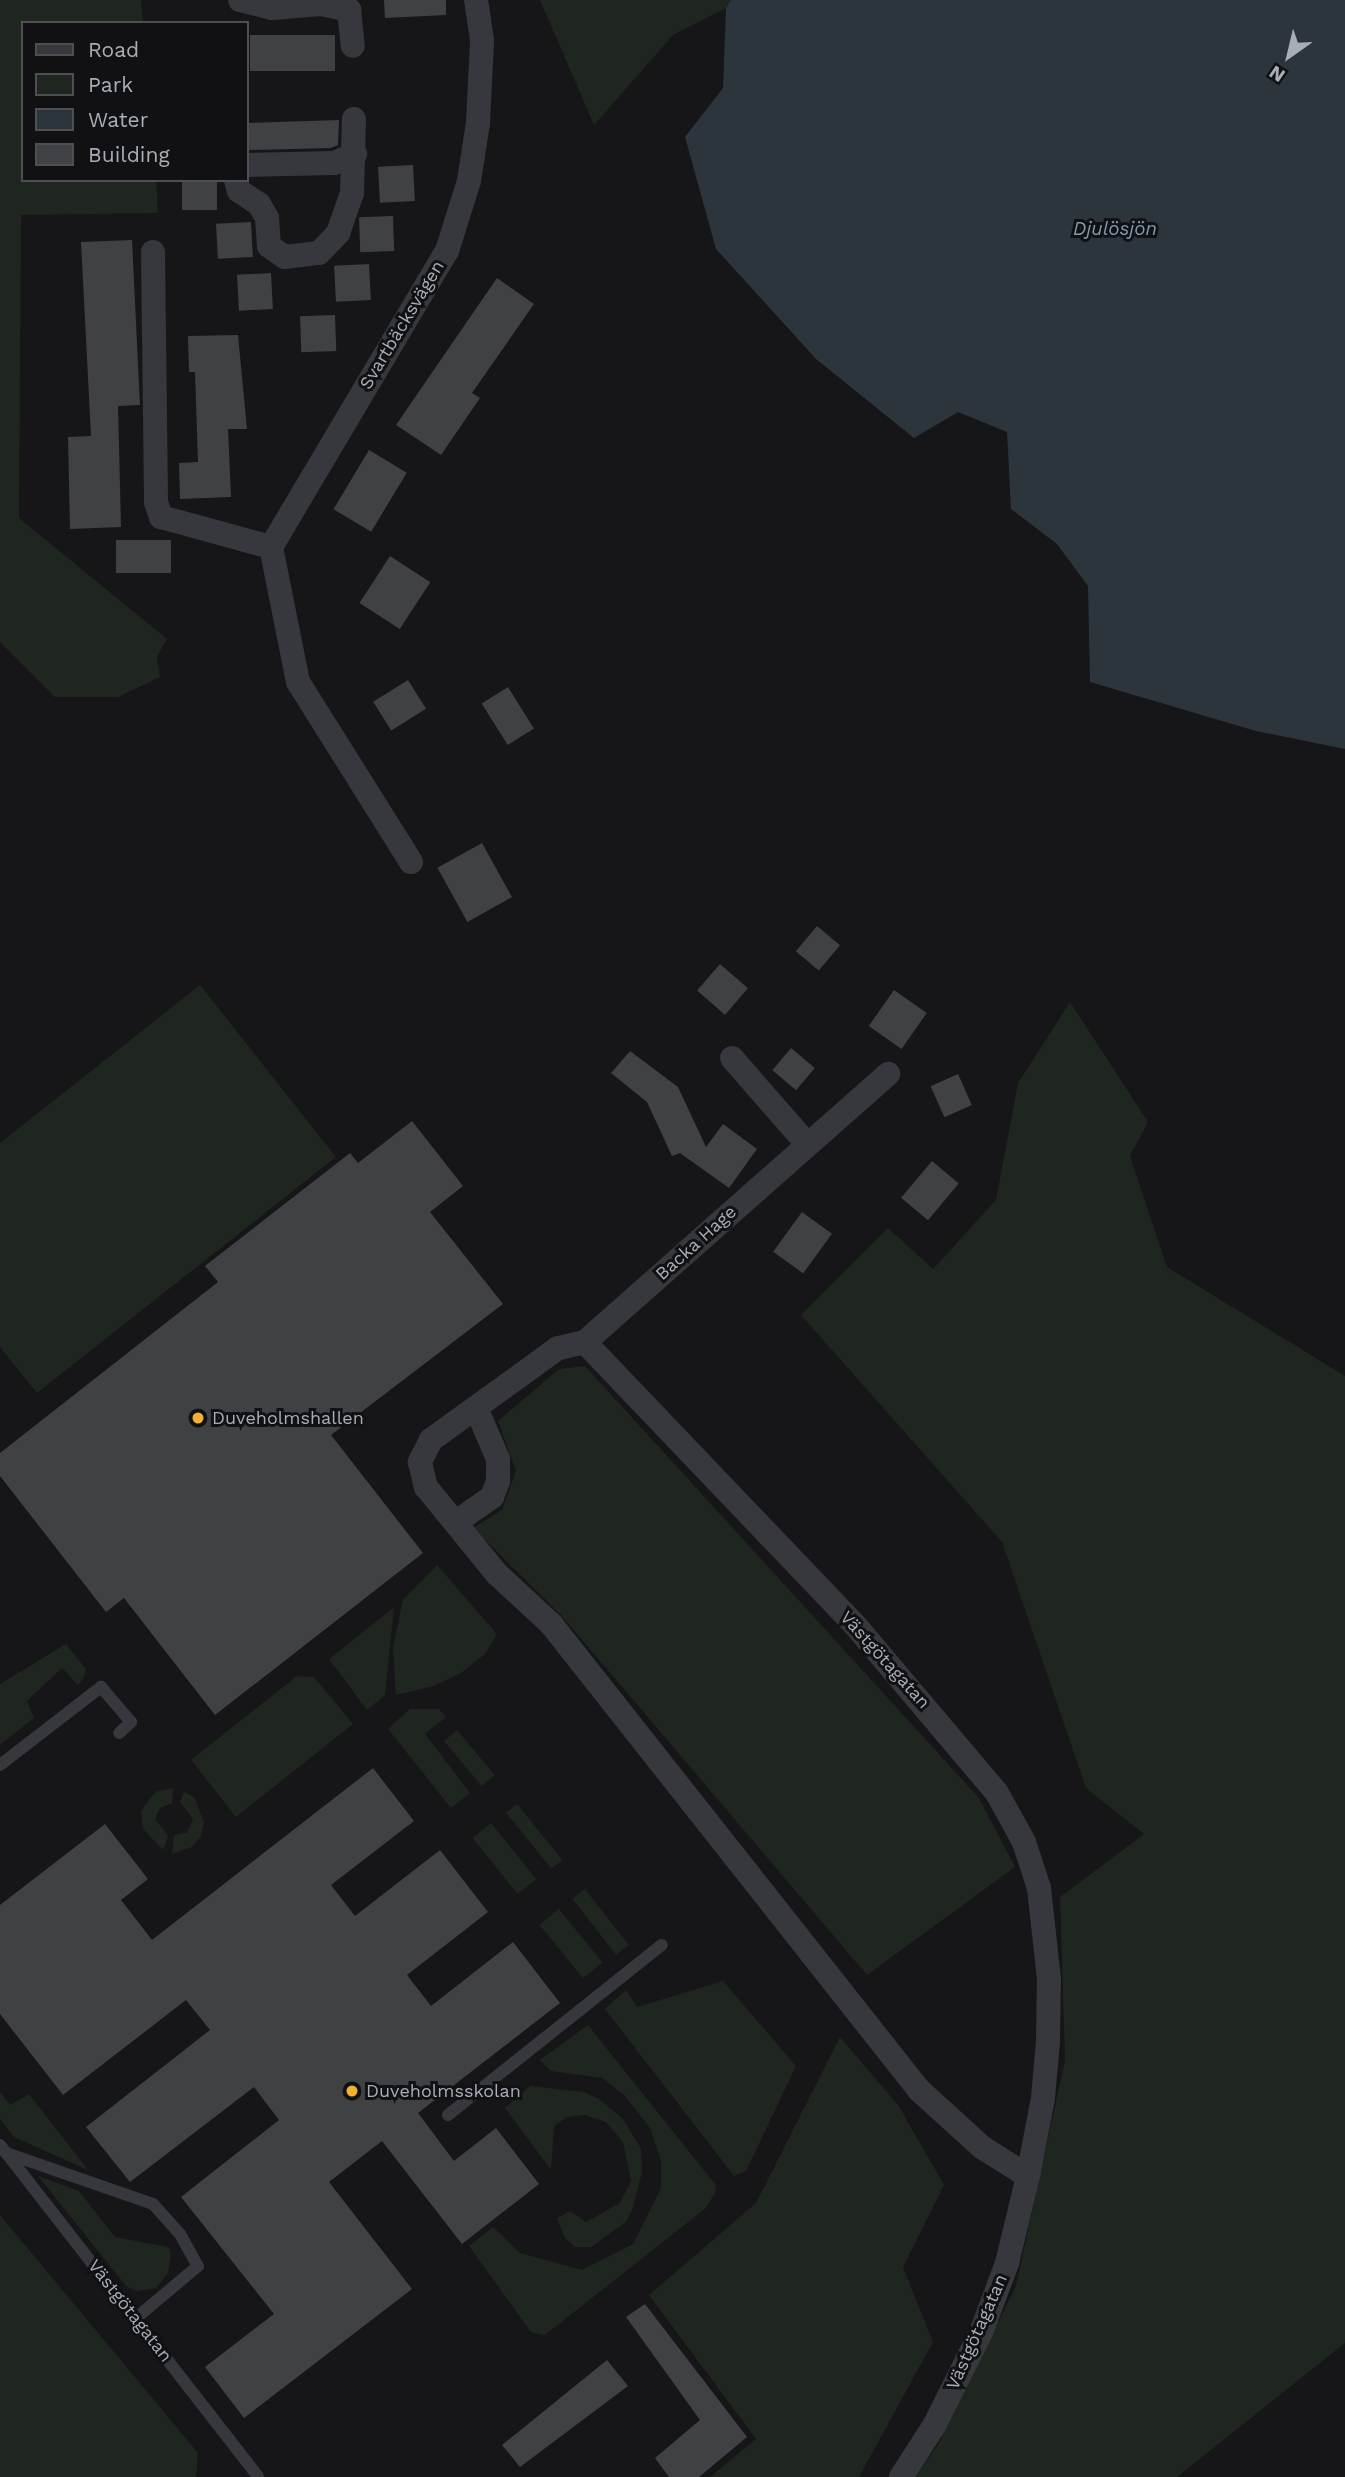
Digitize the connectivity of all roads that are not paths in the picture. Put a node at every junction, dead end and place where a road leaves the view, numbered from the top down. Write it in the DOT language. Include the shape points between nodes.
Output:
graph roads {
  1 [pos="240,0"];
  2 [pos="476,0"];
  3 [pos="355,5"];
  4 [pos="353,46"];
  5 [pos="354,119"];
  6 [pos="355,154"];
  7 [pos="248,164"];
  8 [pos="237,182"];
  9 [pos="153,252"];
  10 [pos="271,547"];
  11 [pos="411,862"];
  12 [pos="732,1058"];
  13 [pos="888,1074"];
  14 [pos="807,1144"];
  15 [pos="585,1342"];
  16 [pos="477,1410"];
  17 [pos="456,1522"];
  18 [pos="119,1733"];
  19 [pos="0,1765"];
  20 [pos="662,1945"];
  21 [pos="448,2115"];
  22 [pos="3,2149"];
  23 [pos="1028,2176"];
  24 [pos="136,2318"];
  25 [pos="258,2477"];
  26 [pos="901,2477"];
  1 -- 3 [label="street" via="272,8"];
  2 -- 10 [label="street, Svartbäcksvägen" via="482,40 478,123 469,181 447,251"];
  3 -- 4 [label="street"];
  5 -- 6 [label="street"];
  6 -- 7 [label="street" via="334,163"];
  6 -- 8 [label="street" via="352,193 338,233 319,253 285,257 269,246 267,218 259,204 239,191"];
  9 -- 10 [label="street" via="156,502 161,517"];
  10 -- 11 [label="street" via="298,682"];
  12 -- 14 [label="street"];
  13 -- 14 [label="street, Backa Hage"];
  14 -- 15 [label="street, Backa Hage"];
  15 -- 16 [label="street" via="558,1348"];
  15 -- 23 [label="street, Västgötagatan" via="855,1625 997,1793 1024,1842 1039,1888 1049,1979 1044,2098"];
  16 -- 17 [label="street" via="498,1459 498,1481 492,1497"];
  16 -- 17 [label="street" via="431,1440 420,1462 426,1487"];
  17 -- 23 [label="street" via="497,1574 551,1624 919,2091 983,2148"];
  18 -- 19 [label="lane" via="131,1722 101,1687"];
  20 -- 21 [label="lane"];
  22 -- 24 [label="lane, Västgötagatan"];
  22 -- 24 [label="lane" via="153,2204 180,2234 198,2266"];
  23 -- 26 [label="street, Västgötagatan" via="1007,2263 982,2330 934,2426"];
  24 -- 25 [label="lane, Västgötagatan"];
}
